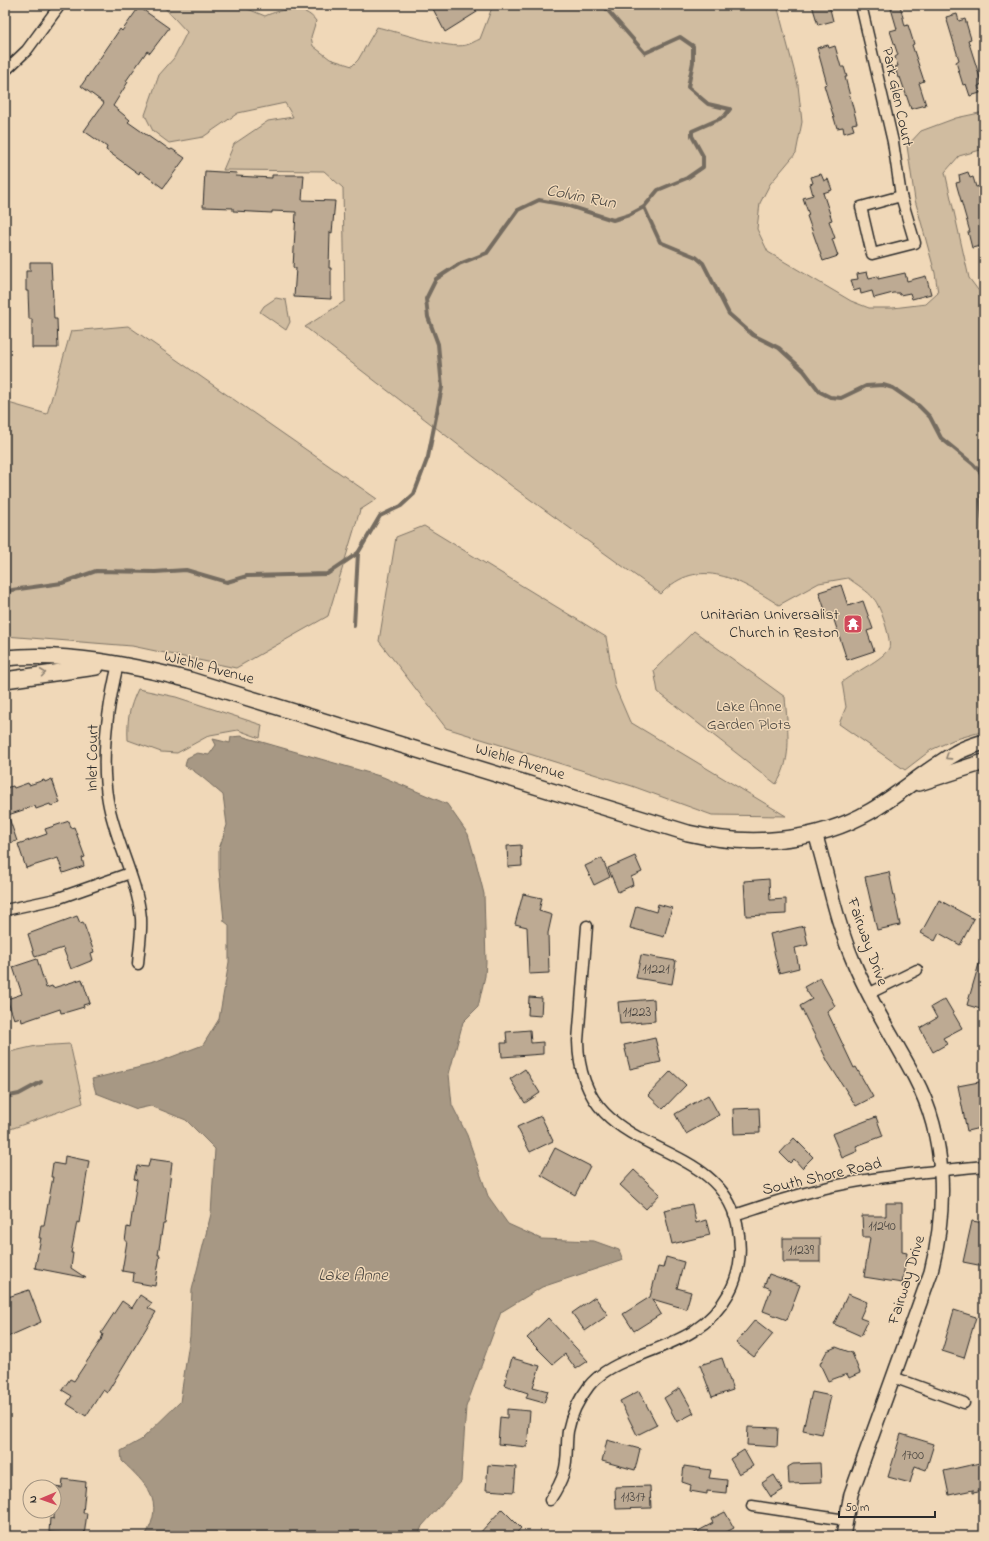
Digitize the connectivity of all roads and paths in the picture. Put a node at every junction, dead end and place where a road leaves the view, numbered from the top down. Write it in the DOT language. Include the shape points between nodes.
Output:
graph roads {
  1 [pos="60,5"];
  2 [pos="861,5"];
  3 [pos="5,71"];
  4 [pos="901,196"];
  5 [pos="5,658"];
  6 [pos="118,664"];
  7 [pos="5,680"];
  8 [pos="984,742"];
  9 [pos="984,762"];
  10 [pos="906,787"];
  11 [pos="815,833"];
  12 [pos="130,874"];
  13 [pos="5,910"];
  14 [pos="587,926"];
  15 [pos="138,964"];
  16 [pos="916,970"];
  17 [pos="868,994"];
  18 [pos="984,1166"];
  19 [pos="941,1170"];
  20 [pos="734,1215"];
  21 [pos="893,1377"];
  22 [pos="964,1403"];
  23 [pos="550,1500"];
  24 [pos="752,1506"];
  25 [pos="846,1520"];
  26 [pos="843,1536"];
  1 -- 3 [label="street" via="26,50"];
  2 -- 4 [label="street, Park Glen Court" via="893,142"];
  4 -- 4 [label="street, Park Glen Court" via="915,243 872,254 861,207"];
  5 -- 6 [label="main road, Wiehle Avenue" via="52,657"];
  7 -- 6 [label="main road, Wiehle Avenue, one-way"];
  6 -- 11 [label="main road, Wiehle Avenue" via="249,697 688,833 714,839 762,841"];
  6 -- 12 [label="street, Inlet Court" via="112,694 105,777 113,824"];
  8 -- 10 [label="main road, Wiehle Avenue, one-way" via="957,752"];
  9 -- 10 [label="main road, Wiehle Avenue"];
  10 -- 11 [label="main road, Wiehle Avenue" via="859,817"];
  11 -- 17 [label="street, Fairway Drive" via="844,937"];
  12 -- 13 [label="street" via="56,899"];
  12 -- 15 [label="street, Inlet Court" via="141,919"];
  14 -- 20 [label="street" via="578,1041 581,1074 588,1090 596,1104 621,1128 702,1172 715,1183"];
  16 -- 17 [label="street"];
  17 -- 19 [label="street, Fairway Drive" via="916,1079 927,1105"];
  18 -- 19 [label="street, South Shore Road"];
  19 -- 20 [label="street, South Shore Road" via="885,1176 838,1185"];
  19 -- 21 [label="street, Fairway Drive" via="942,1217 938,1246"];
  20 -- 23 [label="street" via="740,1257 734,1281 723,1303 702,1326 687,1336 618,1364 591,1384 573,1413 568,1430 564,1471 559,1486"];
  21 -- 22 [label="street"];
  21 -- 25 [label="street, Fairway Drive" via="850,1494"];
  24 -- 25 [label="street"];
  25 -- 26 [label="street, Fairway Drive"];
}
